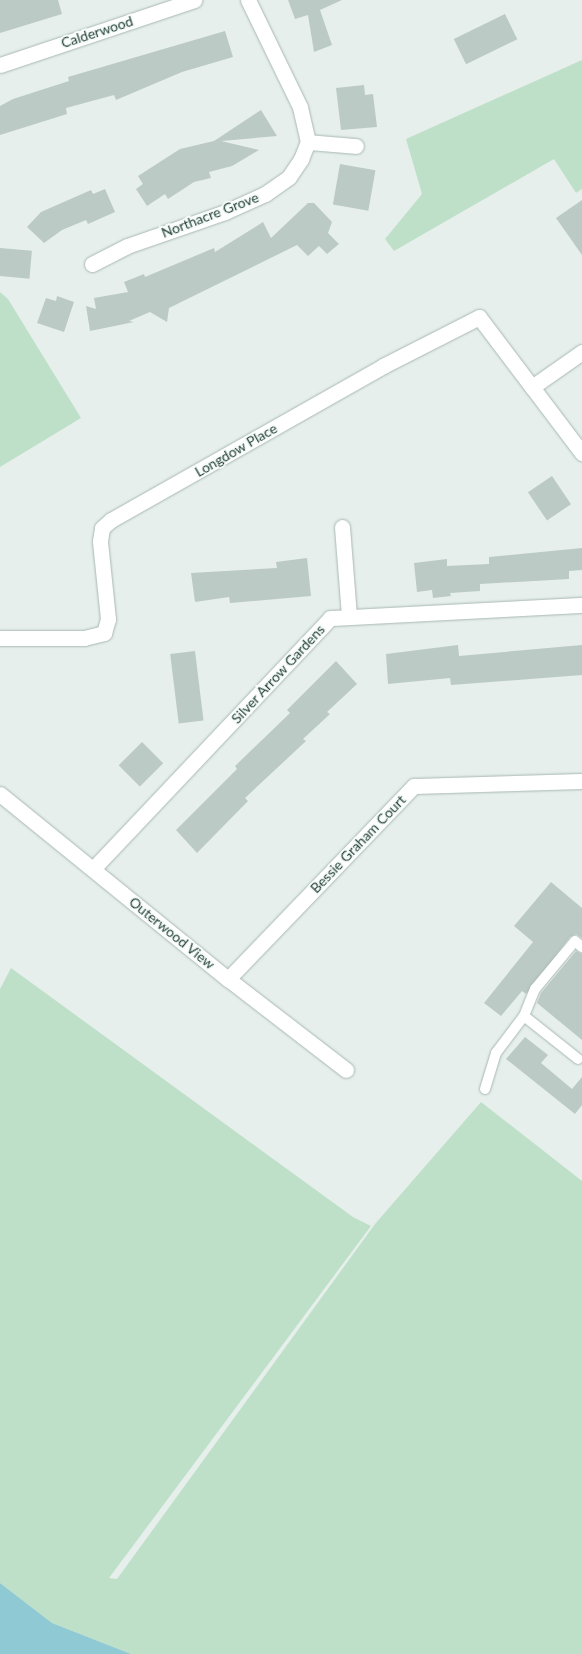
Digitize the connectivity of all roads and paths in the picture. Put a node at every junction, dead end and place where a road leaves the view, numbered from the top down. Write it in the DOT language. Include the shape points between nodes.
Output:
graph roads {
  1 [pos="194,0"];
  2 [pos="248,0"];
  3 [pos="0,65"];
  4 [pos="308,142"];
  5 [pos="356,146"];
  6 [pos="92,264"];
  7 [pos="582,352"];
  8 [pos="532,388"];
  9 [pos="582,453"];
  10 [pos="342,527"];
  11 [pos="582,605"];
  12 [pos="349,616"];
  13 [pos="0,638"];
  14 [pos="582,781"];
  15 [pos="0,794"];
  16 [pos="93,869"];
  17 [pos="582,946"];
  18 [pos="228,979"];
  19 [pos="524,1016"];
  20 [pos="578,1059"];
  21 [pos="346,1070"];
  22 [pos="484,1089"];
  1 -- 3 [label="street, Calderwood"];
  2 -- 4 [label="street" via="293,90"];
  4 -- 5 [label="street"];
  4 -- 6 [label="street, Northacre Grove" via="289,177 265,194 226,212 134,244"];
  7 -- 8 [label="street"];
  8 -- 9 [label="street"];
  8 -- 13 [label="street, Longdow Place" via="479,317 383,366 111,520 102,528 100,541 108,619 104,633 84,638"];
  10 -- 12 [label="street"];
  11 -- 12 [label="street, Silver Arrow Gardens"];
  12 -- 16 [label="street, Silver Arrow Gardens" via="330,618"];
  14 -- 18 [label="street, Bessie Graham Court" via="414,786"];
  15 -- 16 [label="street, Outerwood View"];
  16 -- 18 [label="street, Outerwood View"];
  17 -- 19 [label="lane" via="574,941 535,990"];
  18 -- 21 [label="street, Outerwood View"];
  19 -- 20 [label="lane"];
  19 -- 22 [label="lane" via="496,1053"];
}
